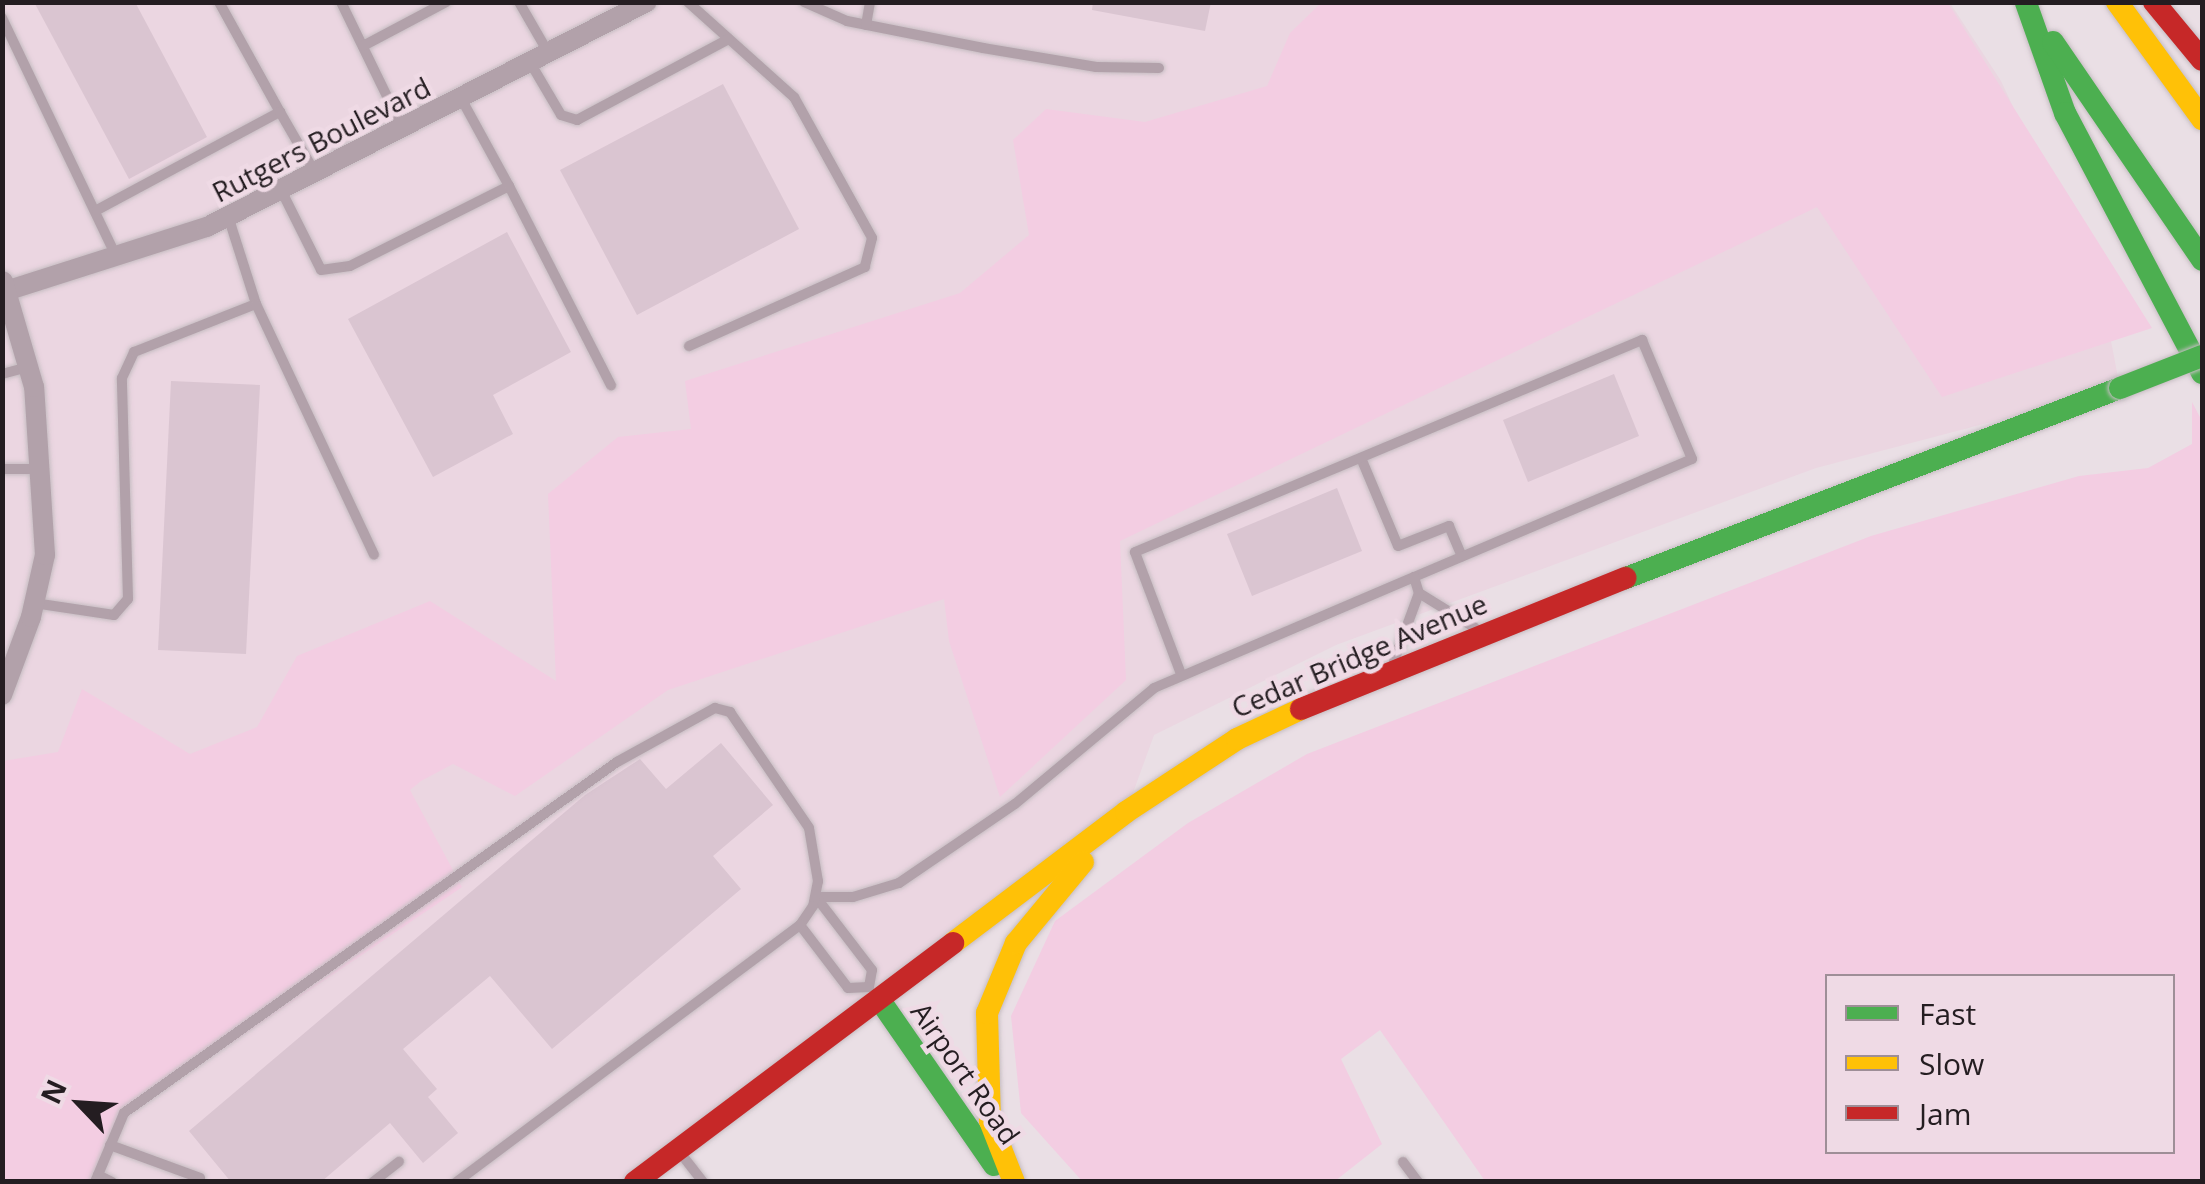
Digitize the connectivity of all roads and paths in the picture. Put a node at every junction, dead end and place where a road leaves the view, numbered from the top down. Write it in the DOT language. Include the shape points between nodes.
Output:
graph roads {
  1 [pos="219,2"];
  2 [pos="341,2"];
  3 [pos="446,2"];
  4 [pos="519,2"];
  5 [pos="646,2"];
  6 [pos="688,2"];
  7 [pos="804,2"];
  8 [pos="870,2"];
  9 [pos="2118,2"];
  10 [pos="2154,2"];
  11 [pos="2026,3"];
  12 [pos="2,18"];
  13 [pos="866,25"];
  14 [pos="729,39"];
  15 [pos="363,46"];
  16 [pos="540,59"];
  17 [pos="2202,60"];
  18 [pos="1159,68"];
  19 [pos="462,100"];
  20 [pos="280,112"];
  21 [pos="2202,119"];
  22 [pos="402,128"];
  23 [pos="314,171"];
  24 [pos="509,186"];
  25 [pos="280,189"];
  26 [pos="97,210"];
  27 [pos="228,216"];
  28 [pos="117,258"];
  29 [pos="2202,260"];
  30 [pos="4,285"];
  31 [pos="256,304"];
  32 [pos="689,346"];
  33 [pos="2202,356"];
  34 [pos="28,367"];
  35 [pos="2202,373"];
  36 [pos="2,374"];
  37 [pos="611,384"];
  38 [pos="1360,458"];
  39 [pos="2,469"];
  40 [pos="42,469"];
  41 [pos="374,555"];
  42 [pos="1462,556"];
  43 [pos="1414,577"];
  44 [pos="1420,594"];
  45 [pos="34,603"];
  46 [pos="1482,633"];
  47 [pos="1392,668"];
  48 [pos="1181,674"];
  49 [pos="3,693"];
  50 [pos="1126,812"];
  51 [pos="816,897"];
  52 [pos="800,925"];
  53 [pos="874,993"];
  54 [pos="110,1145"];
  55 [pos="677,1149"];
  56 [pos="399,1162"];
  57 [pos="1403,1162"];
  58 [pos="97,1178"];
  59 [pos="200,1178"];
  60 [pos="639,1180"];
  61 [pos="112,1182"];
  62 [pos="374,1182"];
  63 [pos="456,1182"];
  64 [pos="703,1182"];
  65 [pos="1005,1182"];
  66 [pos="1014,1182"];
  67 [pos="1418,1182"];
  1 -- 20 [label="lane"];
  2 -- 15 [label="lane"];
  3 -- 15 [label="lane"];
  4 -- 16 [label="lane"];
  5 -- 16 [label="street, Rutgers Boulevard"];
  6 -- 14 [label="lane"];
  7 -- 13 [label="lane"];
  8 -- 13 [label="lane"];
  9 -- 21 [label="main road"];
  10 -- 17 [label="main road"];
  11 -- 29 [label="main road"];
  11 -- 35 [label="main road" via="2065,113"];
  12 -- 26 [label="lane"];
  13 -- 18 [label="lane" via="1096,67"];
  14 -- 16 [label="lane" via="577,120 562,116"];
  14 -- 32 [label="lane" via="794,97 872,238 871,254 865,267"];
  15 -- 22 [label="lane"];
  16 -- 19 [label="street, Rutgers Boulevard"];
  19 -- 22 [label="street, Rutgers Boulevard"];
  19 -- 24 [label="lane"];
  20 -- 23 [label="lane"];
  20 -- 26 [label="lane"];
  22 -- 23 [label="street, Rutgers Boulevard"];
  23 -- 25 [label="street, Rutgers Boulevard"];
  24 -- 25 [label="lane" via="326,273"];
  24 -- 37 [label="lane"];
  25 -- 27 [label="street, Rutgers Boulevard"];
  26 -- 28 [label="lane"];
  27 -- 28 [label="street, Rutgers Boulevard"];
  27 -- 31 [label="lane"];
  28 -- 30 [label="street, Rutgers Boulevard"];
  30 -- 34 [label="street"];
  31 -- 41 [label="lane"];
  31 -- 45 [label="lane" via="134,352 122,378 128,600 114,615"];
  33 -- 46 [label="main road, Cedar Bridge Avenue, bridge"];
  34 -- 36 [label="lane"];
  34 -- 40 [label="street"];
  38 -- 42 [label="lane" via="1398,546 1449,526"];
  38 -- 42 [label="lane" via="1642,340 1692,459"];
  38 -- 48 [label="lane" via="1135,552"];
  39 -- 40 [label="lane"];
  40 -- 45 [label="street" via="45,555"];
  42 -- 43 [label="lane"];
  43 -- 44 [label="lane"];
  43 -- 48 [label="lane"];
  44 -- 46 [label="lane"];
  44 -- 47 [label="lane"];
  45 -- 49 [label="street"];
  46 -- 47 [label="main road, Cedar Bridge Avenue"];
  47 -- 50 [label="main road, Cedar Bridge Avenue" via="1237,739"];
  48 -- 51 [label="lane" via="1154,688 1112,728 928,867 853,897"];
  50 -- 53 [label="main road, Cedar Bridge Avenue"];
  50 -- 66 [label="main road" via="1016,942 994,986 983,1056 990,1122"];
  51 -- 52 [label="lane"];
  51 -- 53 [label="lane" via="872,970"];
  51 -- 54 [label="lane" via="817,852 793,801 730,712 715,708 617,762 124,1114"];
  52 -- 53 [label="lane" via="848,988"];
  52 -- 63 [label="lane"];
  53 -- 55 [label="main road, Cedar Bridge Avenue"];
  53 -- 65 [label="main road, Airport Road"];
  54 -- 58 [label="lane"];
  54 -- 59 [label="lane"];
  55 -- 60 [label="main road, Cedar Bridge Avenue"];
  55 -- 64 [label="lane"];
  56 -- 62 [label="lane"];
  57 -- 67 [label="lane"];
  58 -- 61 [label="lane"];
}
